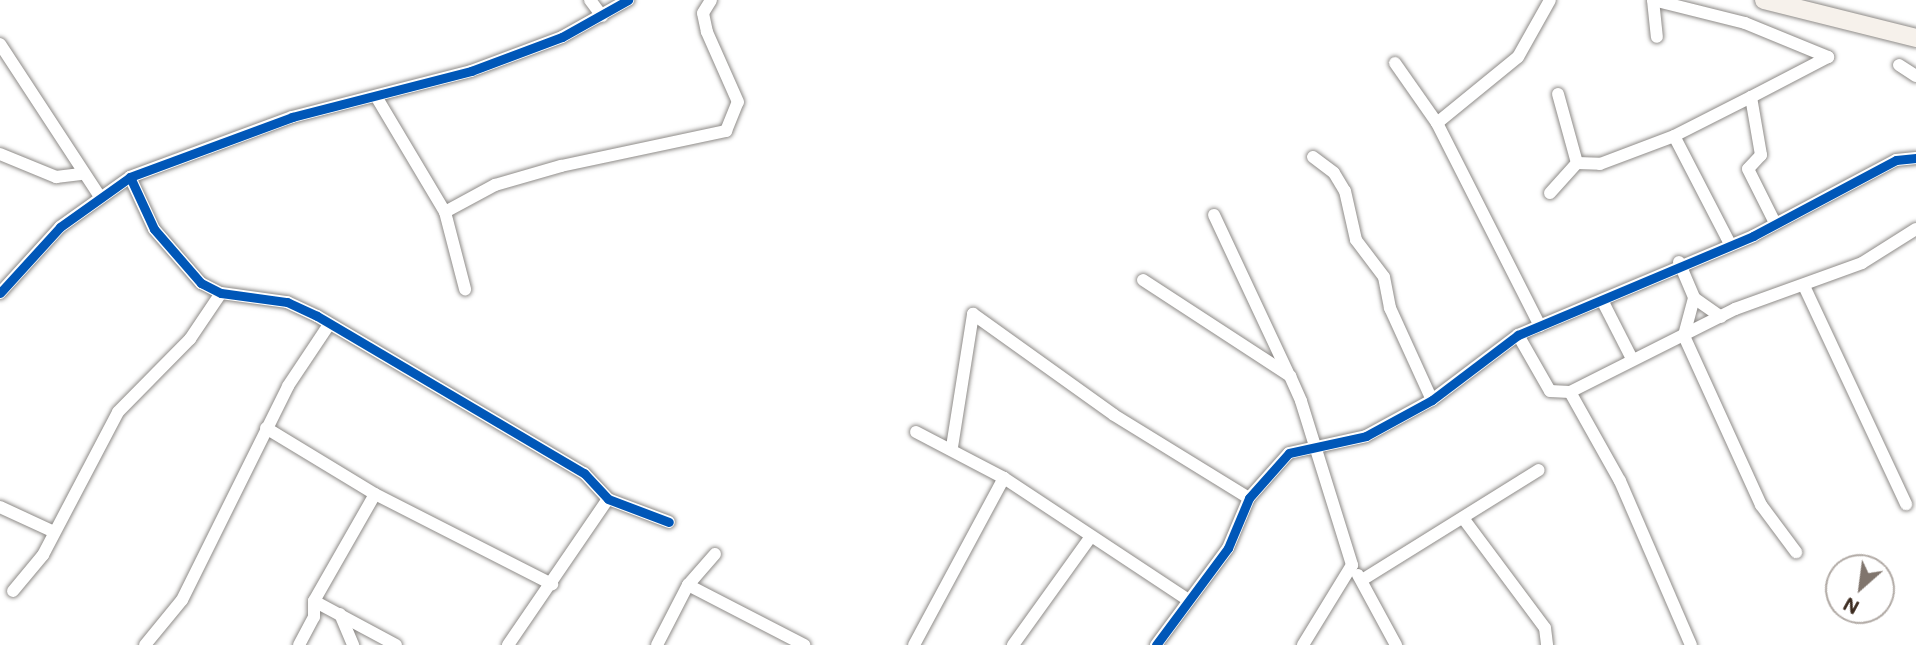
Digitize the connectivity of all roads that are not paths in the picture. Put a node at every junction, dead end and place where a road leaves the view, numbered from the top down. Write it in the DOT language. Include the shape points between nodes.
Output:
graph roads {
  1 [pos="590,0"];
  2 [pos="628,0"];
  3 [pos="711,0"];
  4 [pos="1550,0"];
  5 [pos="1653,0"];
  6 [pos="1764,0"];
  7 [pos="602,16"];
  8 [pos="1657,37"];
  9 [pos="1916,38"];
  10 [pos="0,44"];
  11 [pos="4,63"];
  12 [pos="1395,63"];
  13 [pos="1899,65"];
  14 [pos="1916,76"];
  15 [pos="1558,94"];
  16 [pos="1751,97"];
  17 [pos="377,98"];
  18 [pos="1437,123"];
  19 [pos="1674,136"];
  20 [pos="0,154"];
  21 [pos="1313,157"];
  22 [pos="1916,158"];
  23 [pos="1577,163"];
  24 [pos="81,174"];
  25 [pos="130,177"];
  26 [pos="1550,193"];
  27 [pos="98,194"];
  28 [pos="445,212"];
  29 [pos="1214,215"];
  30 [pos="1774,221"];
  31 [pos="1913,232"];
  32 [pos="1729,242"];
  33 [pos="1679,262"];
  34 [pos="1143,280"];
  35 [pos="1804,286"];
  36 [pos="465,289"];
  37 [pos="0,293"];
  38 [pos="221,293"];
  39 [pos="1694,298"];
  40 [pos="1602,300"];
  41 [pos="1721,317"];
  42 [pos="328,326"];
  43 [pos="1540,326"];
  44 [pos="1518,334"];
  45 [pos="1684,336"];
  46 [pos="1631,357"];
  47 [pos="1290,376"];
  48 [pos="1570,392"];
  49 [pos="1432,400"];
  50 [pos="266,429"];
  51 [pos="916,432"];
  52 [pos="952,447"];
  53 [pos="1318,447"];
  54 [pos="1539,470"];
  55 [pos="1004,478"];
  56 [pos="374,494"];
  57 [pos="1249,498"];
  58 [pos="608,499"];
  59 [pos="1906,503"];
  60 [pos="0,507"];
  61 [pos="1463,518"];
  62 [pos="669,522"];
  63 [pos="54,533"];
  64 [pos="1090,538"];
  65 [pos="1796,552"];
  66 [pos="715,554"];
  67 [pos="1352,565"];
  68 [pos="1362,580"];
  69 [pos="552,584"];
  70 [pos="688,585"];
  71 [pos="13,592"];
  72 [pos="1187,599"];
  73 [pos="314,601"];
  74 [pos="340,614"];
  75 [pos="145,645"];
  76 [pos="299,645"];
  77 [pos="353,645"];
  78 [pos="396,645"];
  79 [pos="508,645"];
  80 [pos="657,645"];
  81 [pos="804,645"];
  82 [pos="914,645"];
  83 [pos="1013,645"];
  84 [pos="1156,645"];
  85 [pos="1303,645"];
  86 [pos="1396,645"];
  87 [pos="1547,645"];
  88 [pos="1691,645"];
  1 -- 7 [label="street"];
  2 -- 7 [label="street"];
  3 -- 28 [label="street" via="703,13 707,32 738,102 726,131 561,166 495,186"];
  4 -- 18 [label="street" via="1518,57"];
  5 -- 8 [label="street"];
  5 -- 16 [label="street" via="1745,23 1828,57"];
  6 -- 9 [label="highway"];
  7 -- 17 [label="street" via="471,71"];
  10 -- 11 [label="street"];
  11 -- 24 [label="street"];
  12 -- 18 [label="street"];
  13 -- 14 [label="street"];
  15 -- 23 [label="street"];
  16 -- 19 [label="street"];
  16 -- 30 [label="street" via="1761,155 1748,169"];
  17 -- 25 [label="street" via="292,117"];
  17 -- 28 [label="street"];
  18 -- 43 [label="street"];
  19 -- 23 [label="street" via="1600,164"];
  19 -- 32 [label="street"];
  20 -- 24 [label="street" via="55,177"];
  21 -- 49 [label="street" via="1334,173 1345,191 1356,240 1384,277 1390,309"];
  22 -- 30 [label="street" via="1896,160"];
  23 -- 26 [label="street"];
  24 -- 27 [label="street"];
  25 -- 27 [label="street"];
  25 -- 38 [label="street" via="175,260"];
  27 -- 37 [label="street"];
  28 -- 36 [label="street"];
  29 -- 47 [label="street"];
  30 -- 32 [label="street"];
  31 -- 35 [label="street" via="1862,262"];
  32 -- 33 [label="street"];
  33 -- 39 [label="street"];
  33 -- 40 [label="street"];
  34 -- 47 [label="street"];
  35 -- 41 [label="street"];
  35 -- 59 [label="street"];
  38 -- 42 [label="street" via="287,302"];
  38 -- 63 [label="street" via="190,339 118,412"];
  39 -- 41 [label="street"];
  39 -- 45 [label="street"];
  40 -- 43 [label="street"];
  40 -- 46 [label="street"];
  41 -- 45 [label="street"];
  42 -- 50 [label="street"];
  42 -- 58 [label="street" via="584,472"];
  43 -- 44 [label="street"];
  44 -- 48 [label="street" via="1550,391"];
  44 -- 49 [label="street"];
  45 -- 46 [label="street"];
  45 -- 65 [label="street" via="1761,505"];
  46 -- 48 [label="street"];
  47 -- 53 [label="street"];
  48 -- 88 [label="street" via="1620,481"];
  49 -- 53 [label="street" via="1366,436"];
  50 -- 56 [label="street"];
  50 -- 75 [label="street" via="182,600"];
  51 -- 52 [label="street"];
  52 -- 55 [label="street"];
  52 -- 57 [label="street" via="974,314 1114,415"];
  53 -- 57 [label="street" via="1289,453"];
  53 -- 67 [label="street"];
  54 -- 61 [label="street"];
  55 -- 64 [label="street"];
  55 -- 82 [label="street"];
  56 -- 69 [label="street"];
  56 -- 73 [label="street"];
  57 -- 72 [label="street" via="1228,548"];
  58 -- 62 [label="street"];
  58 -- 69 [label="street"];
  60 -- 63 [label="street"];
  61 -- 68 [label="street"];
  61 -- 87 [label="street" via="1545,628"];
  63 -- 71 [label="street"];
  64 -- 72 [label="street"];
  64 -- 83 [label="street"];
  66 -- 70 [label="street"];
  67 -- 68 [label="street"];
  67 -- 85 [label="street"];
  68 -- 86 [label="street"];
  69 -- 79 [label="street"];
  70 -- 80 [label="street"];
  70 -- 81 [label="street"];
  72 -- 84 [label="street"];
  73 -- 74 [label="street"];
  73 -- 76 [label="street" via="314,617"];
  74 -- 77 [label="street"];
  74 -- 78 [label="street"];
}
